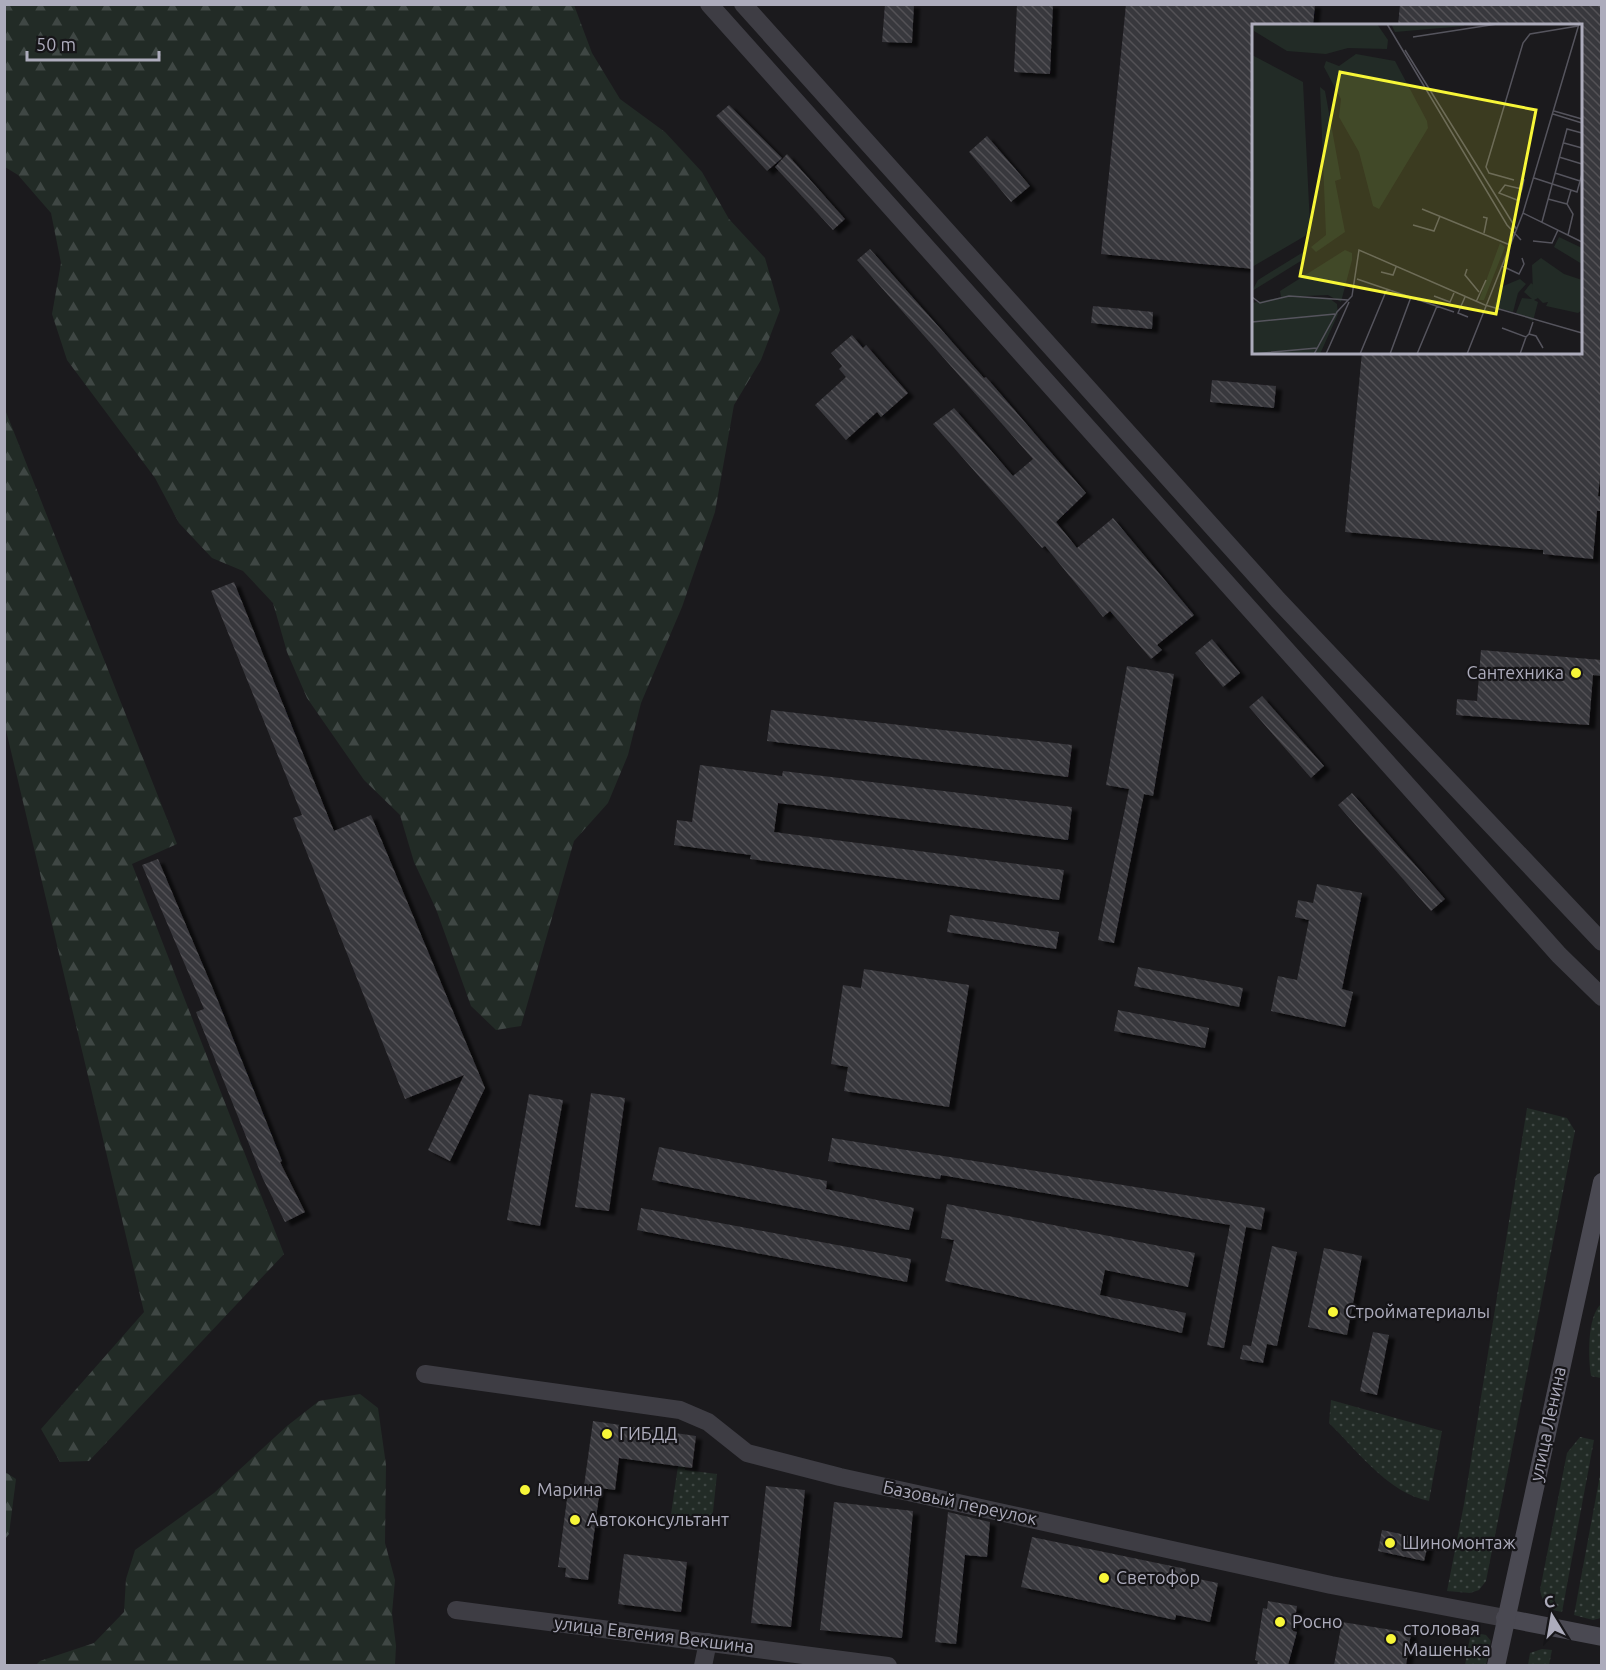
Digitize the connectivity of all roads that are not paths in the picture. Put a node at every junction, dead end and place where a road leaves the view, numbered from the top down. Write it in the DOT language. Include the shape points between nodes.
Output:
graph roads {
  1 [pos="709,4"];
  2 [pos="742,4"];
  3 [pos="1602,942"];
  4 [pos="1602,997"];
  5 [pos="1602,1182"];
  6 [pos="425,1374"];
  7 [pos="456,1610"];
  8 [pos="1505,1618"];
  9 [pos="1602,1637"];
  10 [pos="708,1642"];
  11 [pos="703,1665"];
  12 [pos="888,1665"];
  13 [pos="1496,1665"];
  1 -- 4 [label="street" via="1559,955"];
  2 -- 3 [label="street" via="1278,600"];
  5 -- 8 [label="main road, улица Ленина"];
  6 -- 8 [label="street, Базовый переулок" via="680,1410 708,1422 747,1453 828,1474 1331,1585"];
  7 -- 10 [label="street, улица Евгения Векшина"];
  8 -- 9 [label="main road"];
  8 -- 13 [label="main road, улица Ленина"];
  10 -- 11 [label="street"];
  10 -- 12 [label="street, улица Евгения Векшина"];
}
